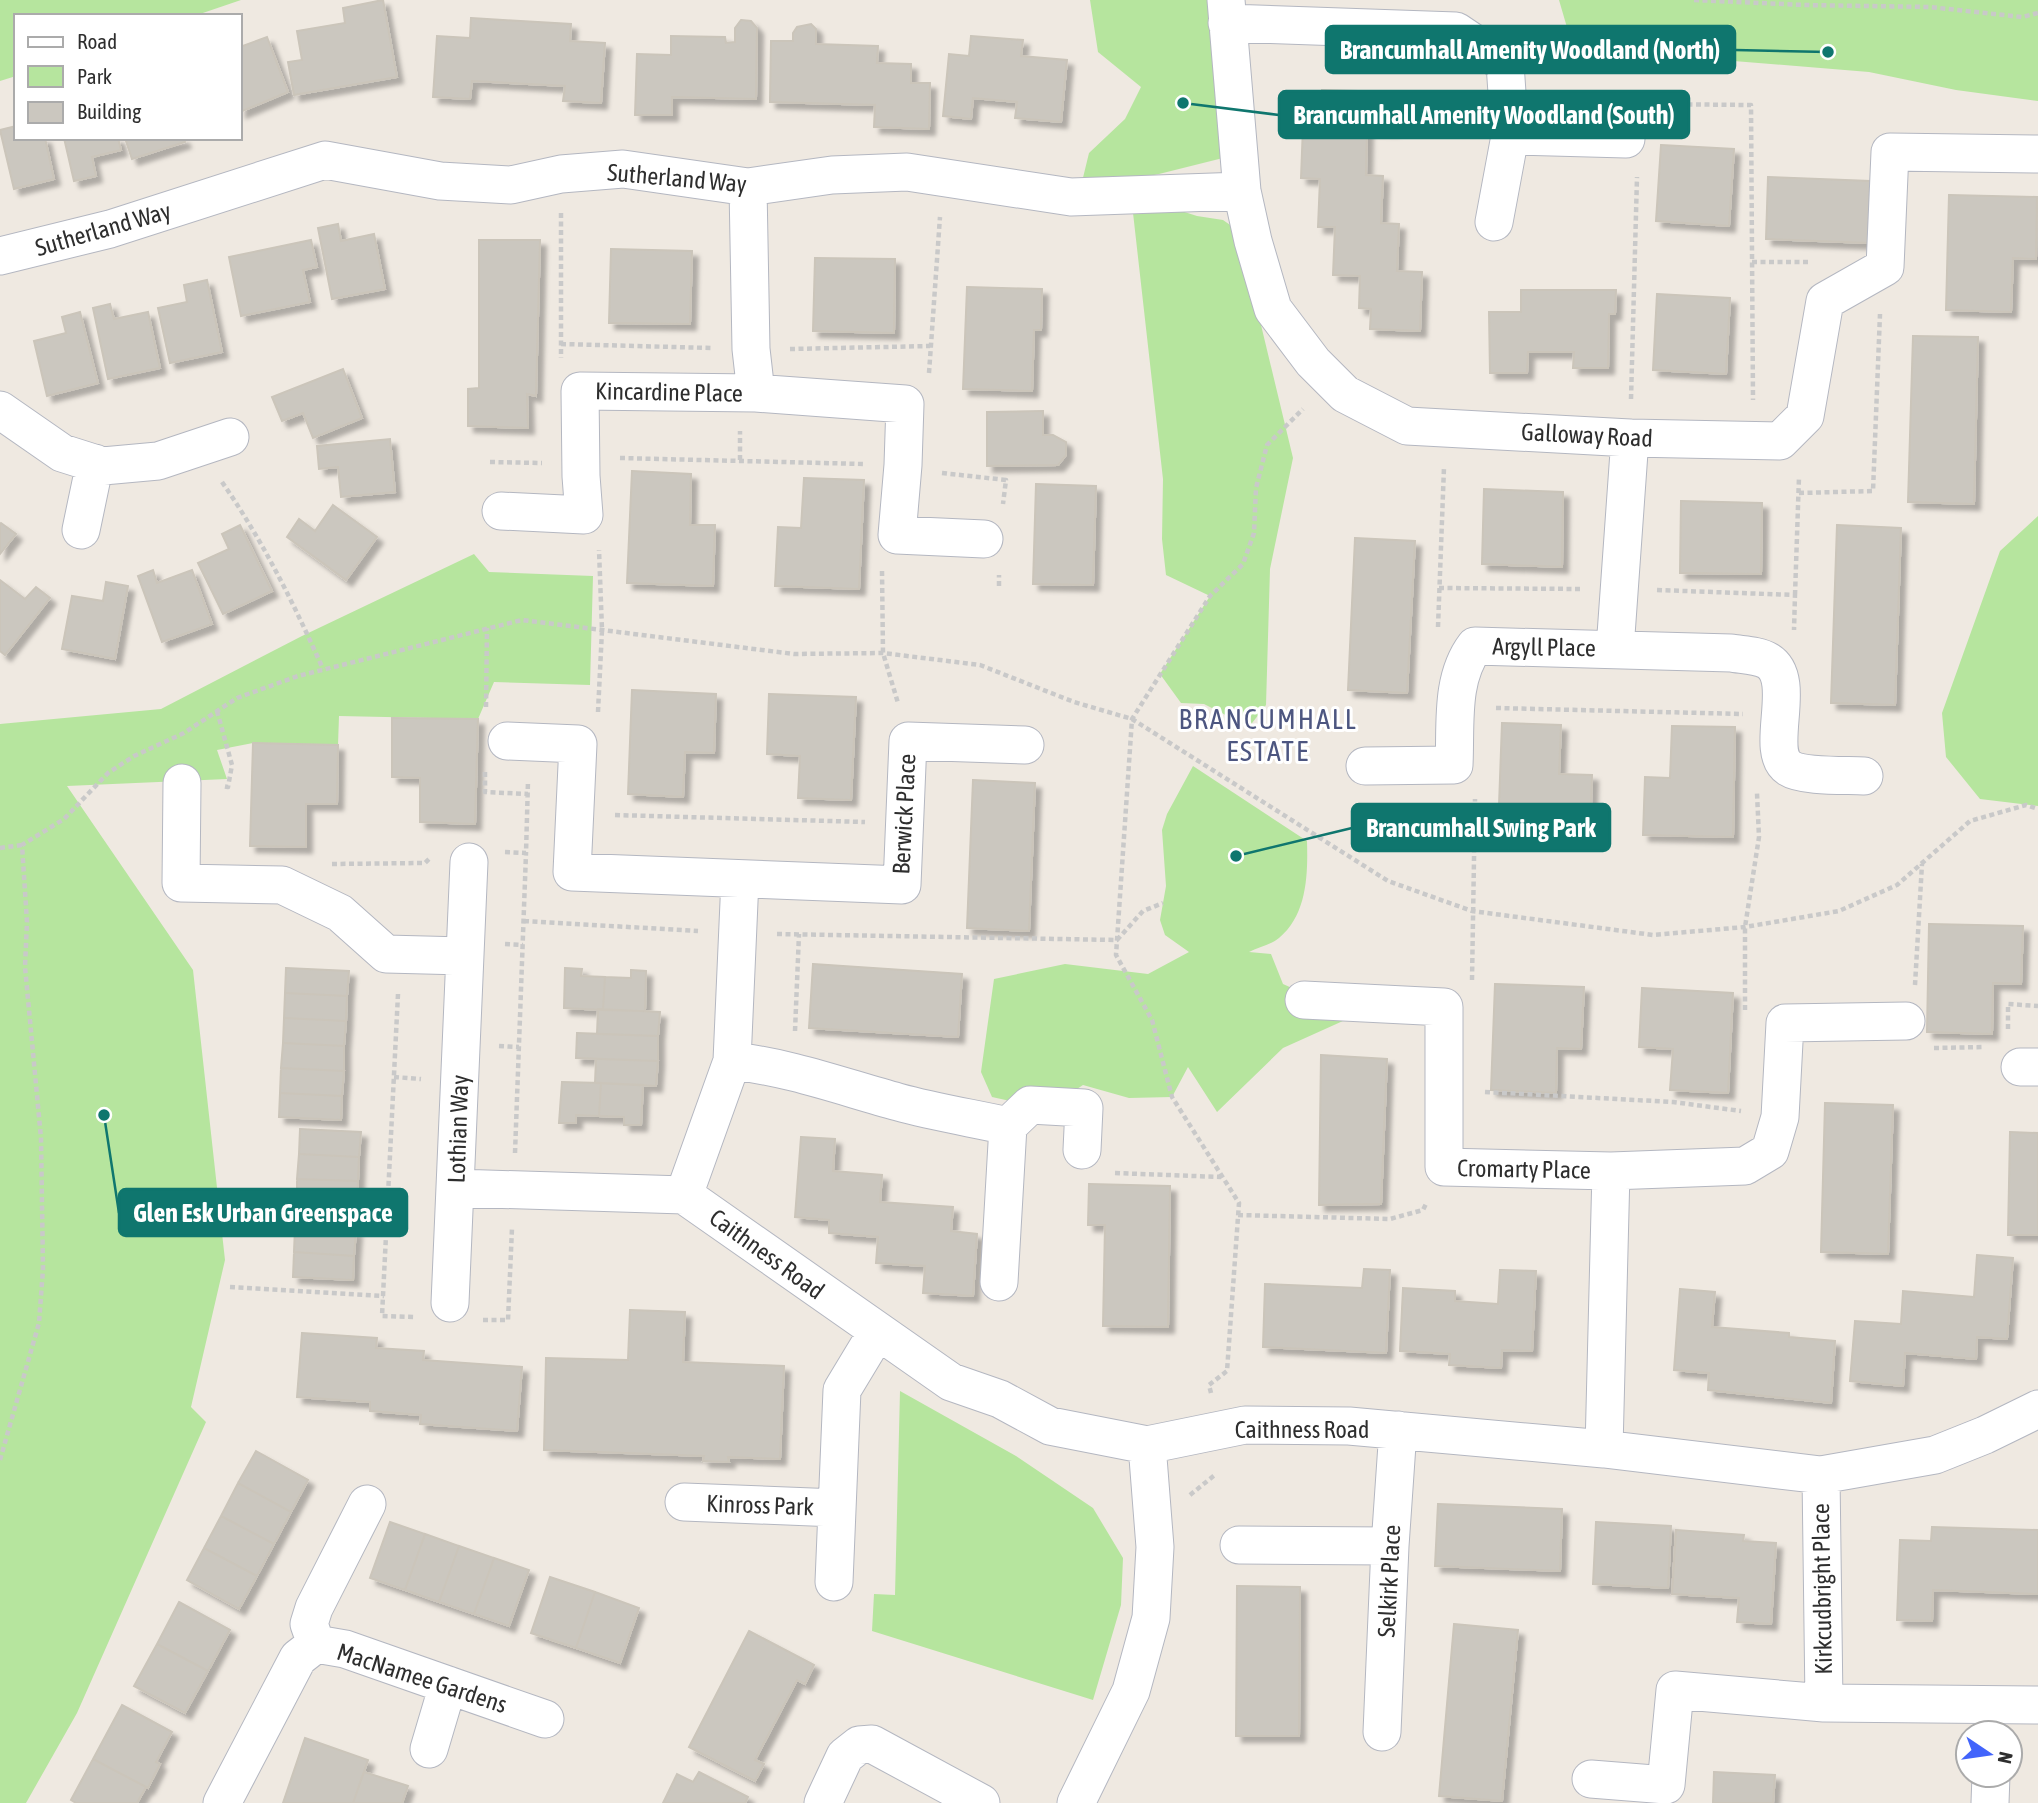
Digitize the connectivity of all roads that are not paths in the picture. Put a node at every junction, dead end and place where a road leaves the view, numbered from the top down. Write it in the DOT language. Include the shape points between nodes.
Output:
graph roads {
  1 [pos="1227,11"];
  2 [pos="1510,136"];
  3 [pos="1626,138"];
  4 [pos="2036,154"];
  5 [pos="748,187"];
  6 [pos="1242,191"];
  7 [pos="1494,222"];
  8 [pos="0,256"];
  9 [pos="756,394"];
  10 [pos="0,410"];
  11 [pos="1630,438"];
  12 [pos="214,442"];
  13 [pos="95,463"];
  14 [pos="500,511"];
  15 [pos="81,530"];
  16 [pos="984,539"];
  17 [pos="1615,649"];
  18 [pos="518,742"];
  19 [pos="1025,745"];
  20 [pos="1365,766"];
  21 [pos="1864,776"];
  22 [pos="182,783"];
  23 [pos="468,856"];
  24 [pos="740,879"];
  25 [pos="464,956"];
  26 [pos="1304,1000"];
  27 [pos="1906,1021"];
  28 [pos="732,1061"];
  29 [pos="1008,1126"];
  30 [pos="1082,1150"];
  31 [pos="1611,1171"];
  32 [pos="456,1188"];
  33 [pos="684,1195"];
  34 [pos="999,1282"];
  35 [pos="450,1303"];
  36 [pos="877,1332"];
  37 [pos="2038,1409"];
  38 [pos="1398,1430"];
  39 [pos="1147,1445"];
  40 [pos="1604,1449"];
  41 [pos="1821,1475"];
  42 [pos="684,1502"];
  43 [pos="367,1504"];
  44 [pos="837,1508"];
  45 [pos="1239,1545"];
  46 [pos="1390,1546"];
  47 [pos="834,1581"];
  48 [pos="316,1644"];
  49 [pos="448,1685"];
  50 [pos="1824,1703"];
  51 [pos="2038,1705"];
  52 [pos="545,1719"];
  53 [pos="1994,1719"];
  54 [pos="1382,1732"];
  55 [pos="429,1749"];
  56 [pos="1591,1779"];
  57 [pos="222,1803"];
  58 [pos="822,1803"];
  59 [pos="981,1803"];
  60 [pos="1076,1803"];
  1 -- 2 [label="street" via="1456,31 1505,64"];
  1 -- 6 [label="street, Galloway Road"];
  2 -- 3 [label="street"];
  2 -- 7 [label="street"];
  4 -- 11 [label="street, Galloway Road" via="1890,152 1885,267 1825,300 1805,416 1769,439"];
  5 -- 6 [label="street, Sutherland Way" via="832,175 907,172 1071,197"];
  5 -- 8 [label="street, Sutherland Way" via="623,169 561,174 510,185 440,181 325,160 110,229"];
  5 -- 9 [label="street, Kincardine Place"];
  6 -- 11 [label="street, Galloway Road" via="1273,309 1313,362 1345,394 1407,426"];
  9 -- 14 [label="street, Kincardine Place" via="580,391 584,515"];
  9 -- 16 [label="street, Kincardine Place" via="905,404 920,469 897,535"];
  10 -- 13 [label="street" via="62,453"];
  11 -- 17 [label="street, Argyll Place"];
  12 -- 13 [label="street" via="158,461"];
  13 -- 15 [label="street"];
  17 -- 20 [label="street, Argyll Place" via="1475,646 1457,686 1454,765"];
  17 -- 21 [label="street, Argyll Place" via="1731,653 1770,662 1778,672 1781,695 1782,762 1804,773"];
  18 -- 24 [label="street, Berwick Place" via="578,744 572,872"];
  19 -- 24 [label="street, Berwick Place" via="908,741 902,885"];
  22 -- 25 [label="street" via="181,883 282,885 340,913 386,954"];
  23 -- 25 [label="street, Lothian Way"];
  24 -- 28 [label="street"];
  25 -- 32 [label="street, Lothian Way"];
  26 -- 31 [label="street, Cromarty Place" via="1444,1007 1444,1167"];
  27 -- 31 [label="street, Cromarty Place" via="1784,1023 1780,1117 1770,1151 1745,1166"];
  28 -- 29 [label="street"];
  28 -- 33 [label="street"];
  29 -- 30 [label="street" via="1030,1105 1084,1108"];
  29 -- 34 [label="street"];
  31 -- 40 [label="street, Cromarty Place"];
  32 -- 33 [label="street, Caithness Road"];
  32 -- 35 [label="street, Lothian Way"];
  33 -- 36 [label="street, Caithness Road"];
  36 -- 39 [label="street, Caithness Road" via="951,1382 1000,1399 1049,1426"];
  36 -- 44 [label="street, Kinross Park" via="842,1390"];
  37 -- 41 [label="street, Caithness Road" via="1935,1455"];
  38 -- 39 [label="street, Caithness Road" via="1258,1425"];
  38 -- 40 [label="street, Caithness Road"];
  38 -- 46 [label="street, Selkirk Place"];
  39 -- 60 [label="street" via="1155,1547 1151,1618 1131,1691"];
  40 -- 41 [label="street, Caithness Road"];
  41 -- 50 [label="street, Kirkcudbright Place"];
  42 -- 44 [label="street, Kinross Park"];
  43 -- 48 [label="street" via="314,1608 309,1624"];
  44 -- 47 [label="street, Kinross Park"];
  45 -- 46 [label="street"];
  46 -- 54 [label="street, Selkirk Place"];
  48 -- 49 [label="street, MacNamee Gardens" via="345,1649"];
  48 -- 57 [label="street, MacNamee Gardens" via="298,1658"];
  49 -- 52 [label="street, MacNamee Gardens"];
  49 -- 55 [label="street"];
  50 -- 53 [label="street, Kirkcudbright Place"];
  50 -- 56 [label="street, Kirkcudbright Place" via="1675,1690 1666,1785"];
  51 -- 53 [label="street, Kirkcudbright Place"];
  58 -- 59 [label="street" via="845,1756 859,1745 872,1744"];
}
